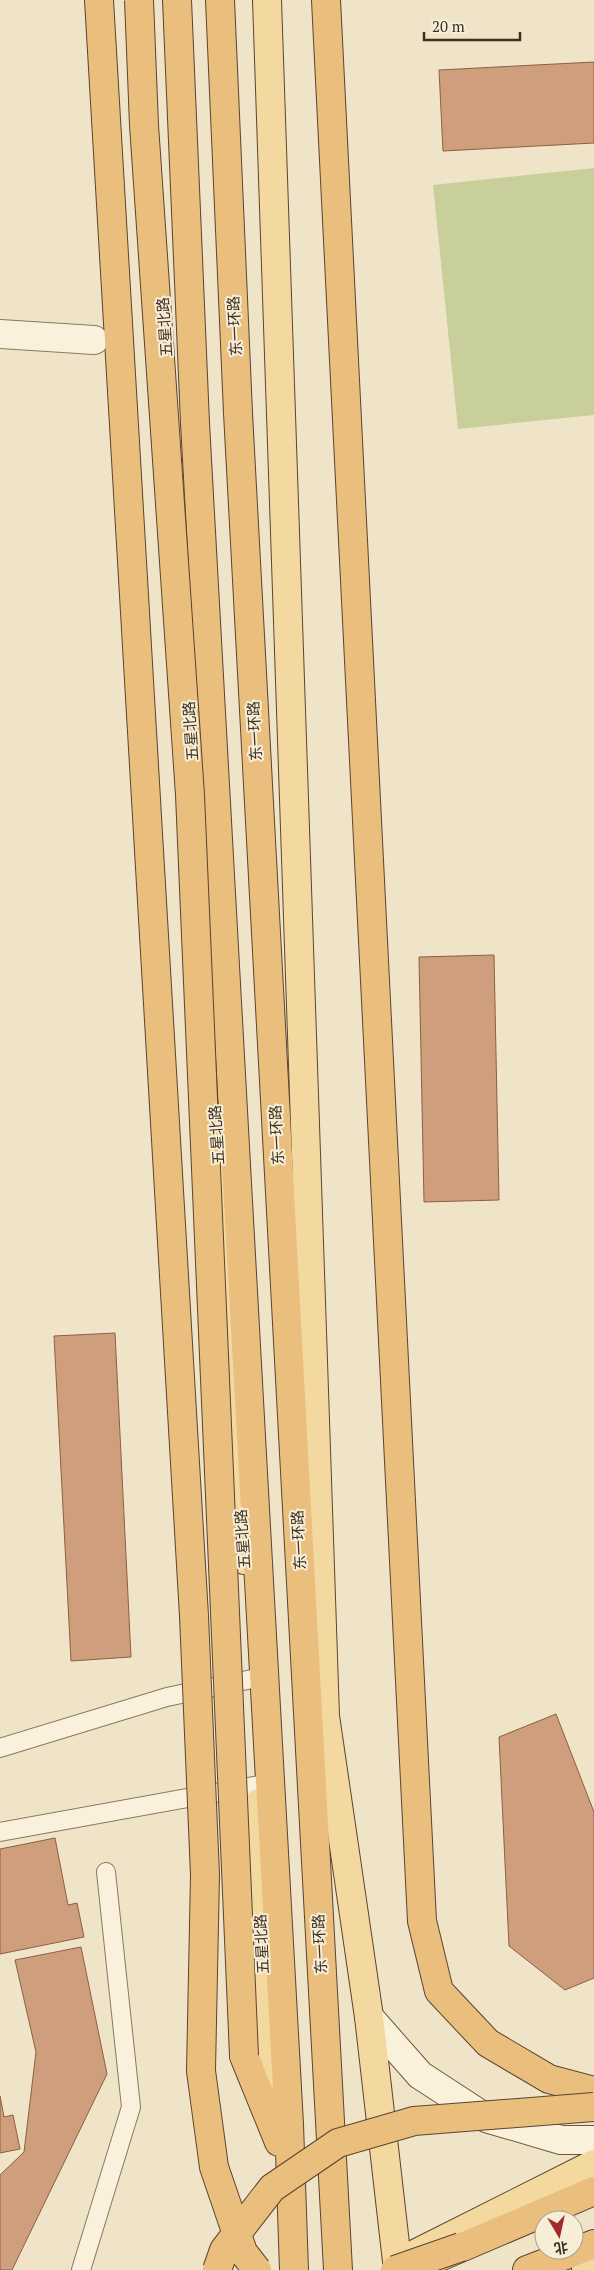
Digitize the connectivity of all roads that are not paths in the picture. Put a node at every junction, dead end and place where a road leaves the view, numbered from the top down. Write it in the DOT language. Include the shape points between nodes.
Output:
graph roads {
  1 [pos="99,0"];
  2 [pos="139,0"];
  3 [pos="144,0"];
  4 [pos="177,0"];
  5 [pos="220,0"];
  6 [pos="267,0"];
  7 [pos="326,0"];
  8 [pos="0,334"];
  9 [pos="94,340"];
  10 [pos="252,1679"];
  11 [pos="0,1748"];
  12 [pos="259,1784"];
  13 [pos="0,1832"];
  14 [pos="106,1872"];
  15 [pos="369,2016"];
  16 [pos="594,2090"];
  17 [pos="594,2107"];
  18 [pos="594,2140"];
  19 [pos="278,2142"];
  20 [pos="594,2164"];
  21 [pos="594,2191"];
  22 [pos="594,2244"];
  23 [pos="594,2267"];
  24 [pos="398,2268"];
  25 [pos="81,2270"];
  26 [pos="217,2270"];
  27 [pos="257,2270"];
  28 [pos="292,2270"];
  29 [pos="338,2270"];
  30 [pos="527,2270"];
  31 [pos="586,2270"];
  1 -- 27 [label="highway, bridge" via="194,1616 205,1875 201,2071 214,2167 243,2252"];
  2 -- 19 [label="highway, bridge" via="145,135 190,795 244,2056"];
  3 -- 10 [label="main road, 五星北路"];
  4 -- 28 [label="highway" via="196,432 288,2114"];
  5 -- 29 [label="highway, 东一环路" via="239,433"];
  6 -- 15 [label="main road" via="325,1716"];
  7 -- 16 [label="highway" via="422,1921 440,1991 488,2043 550,2080"];
  8 -- 9 [label="main road"];
  10 -- 11 [label="lane" via="167,1697"];
  10 -- 12 [label="main road, 五星北路"];
  12 -- 13 [label="lane"];
  12 -- 19 [label="main road, 五星北路" via="261,1943"];
  14 -- 25 [label="lane" via="131,2107"];
  15 -- 18 [label="main road" via="420,2075 486,2118 561,2140"];
  15 -- 24 [label="main road"];
  17 -- 26 [label="highway, bridge" via="414,2121 338,2143 272,2188 224,2250"];
  19 -- 28 [label="main road, 五星北路"];
  20 -- 24 [label="main road"];
  21 -- 24 [label="highway, bridge" via="461,2246"];
  22 -- 30 [label="highway"];
  23 -- 31 [label="main road"];
}
